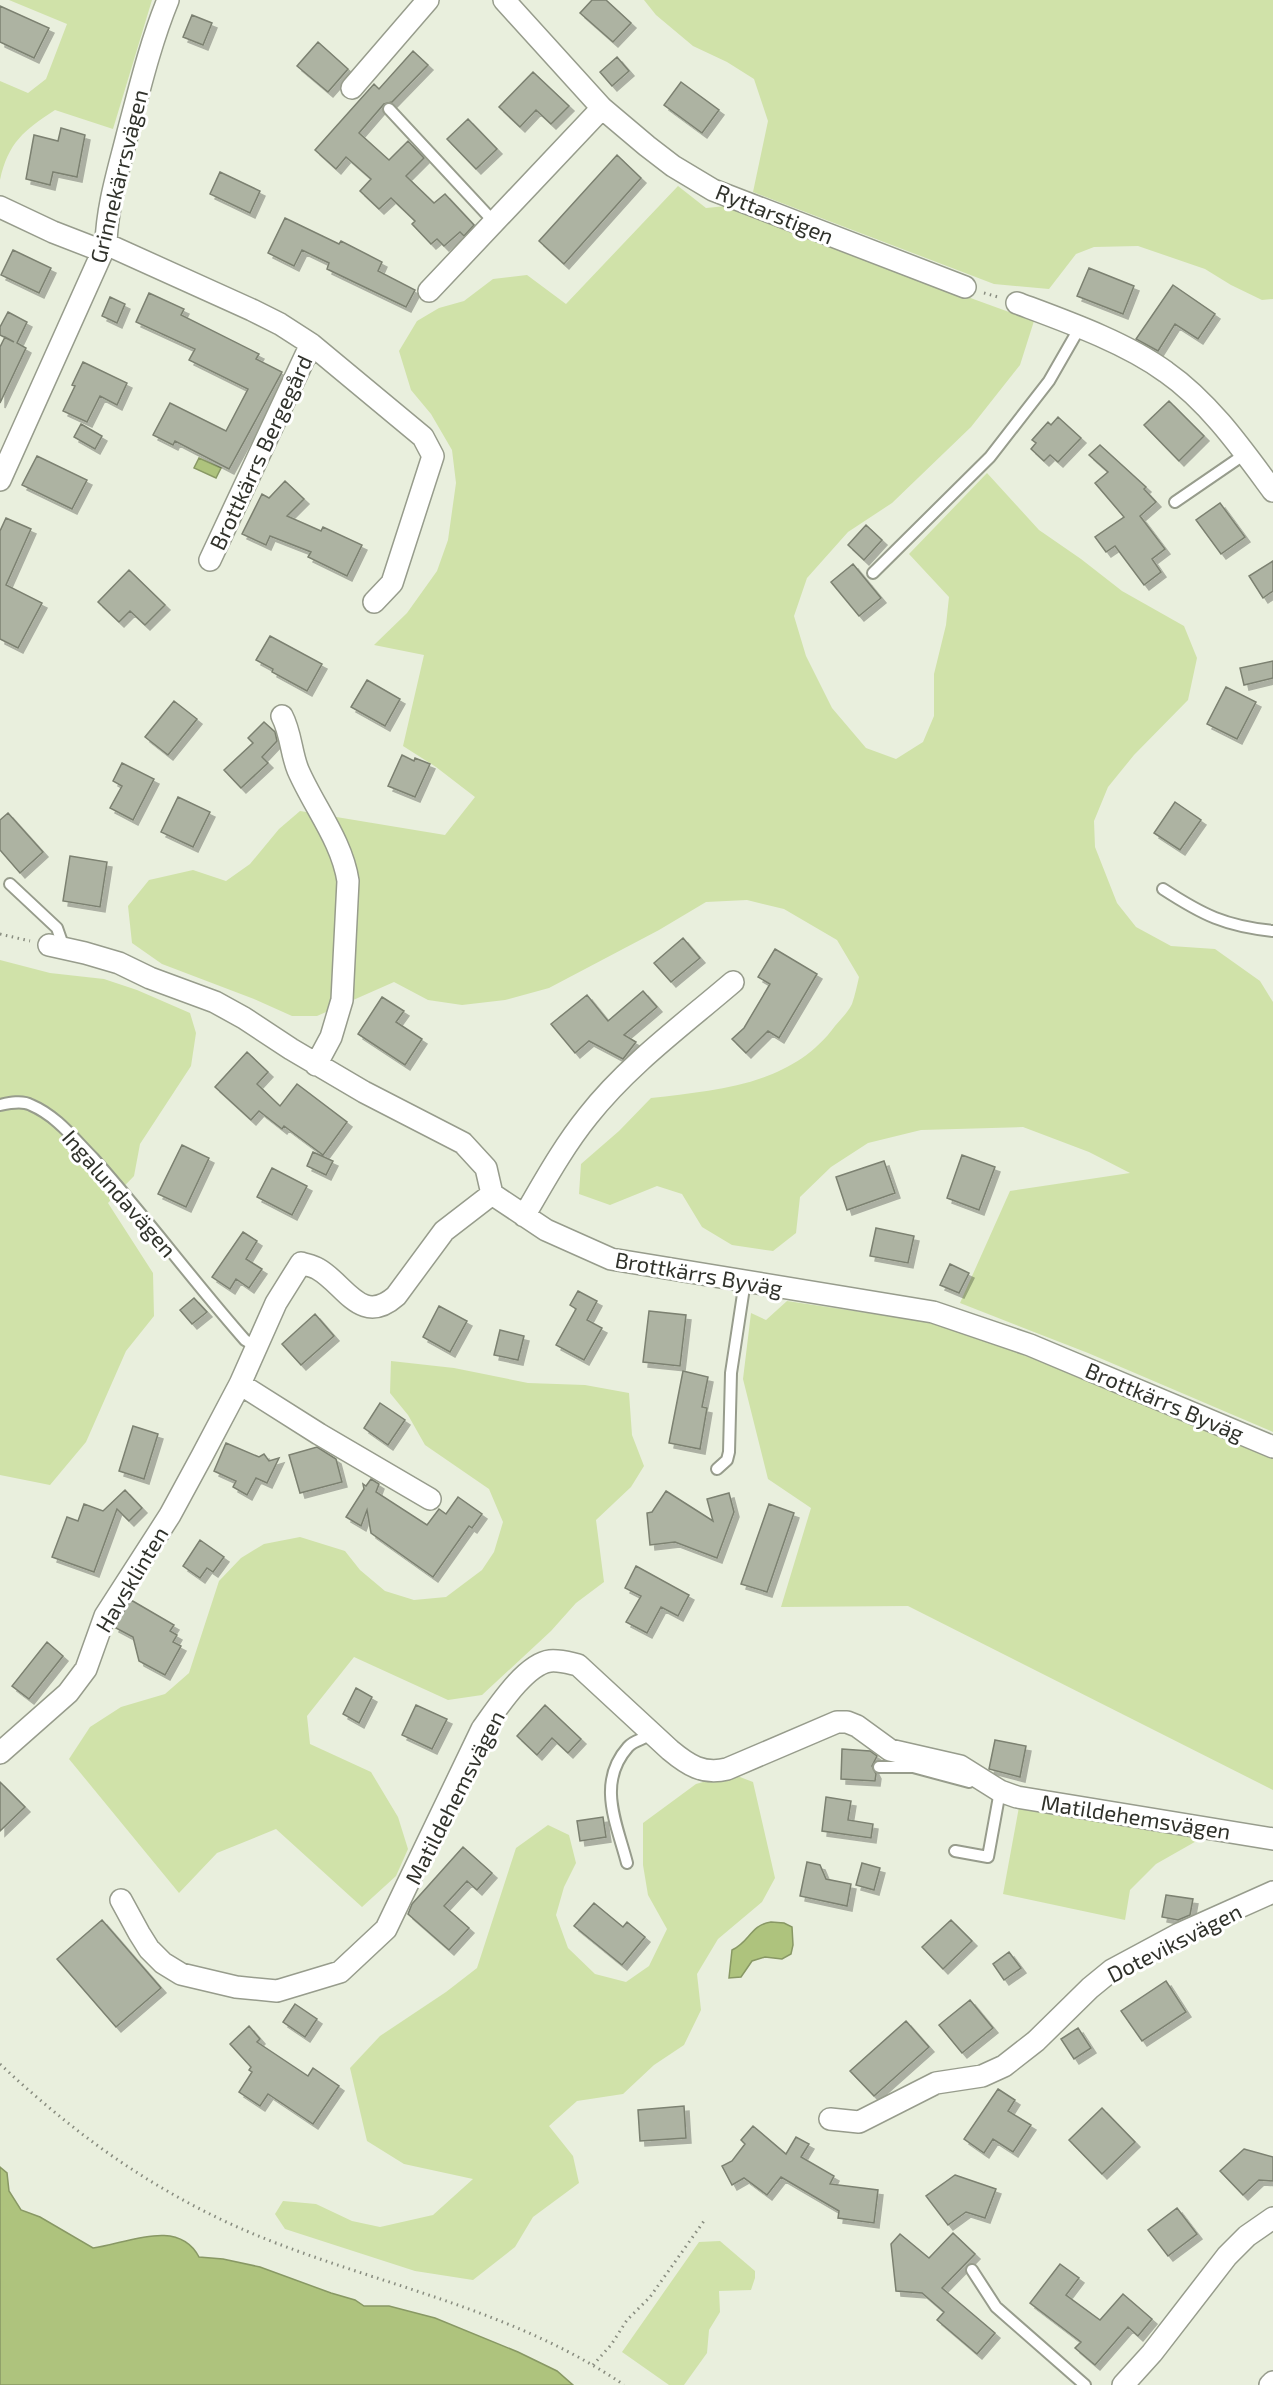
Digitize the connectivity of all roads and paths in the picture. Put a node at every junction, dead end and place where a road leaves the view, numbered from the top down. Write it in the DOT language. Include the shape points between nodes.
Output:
graph roads {
  1 [pos="168,0"];
  2 [pos="428,0"];
  3 [pos="504,0"];
  4 [pos="352,88"];
  5 [pos="602,108"];
  6 [pos="389,109"];
  7 [pos="0,207"];
  8 [pos="495,223"];
  9 [pos="104,247"];
  10 [pos="965,287"];
  11 [pos="429,291"];
  12 [pos="1017,303"];
  13 [pos="1080,327"];
  14 [pos="310,344"];
  15 [pos="1245,454"];
  16 [pos="0,480"];
  17 [pos="1273,491"];
  18 [pos="1175,502"];
  19 [pos="210,560"];
  20 [pos="873,573"];
  21 [pos="374,602"];
  22 [pos="282,716"];
  23 [pos="10,884"];
  24 [pos="1163,889"];
  25 [pos="1273,931"];
  26 [pos="0,934"];
  27 [pos="57,947"];
  28 [pos="733,982"];
  29 [pos="316,1065"];
  30 [pos="0,1105"];
  31 [pos="492,1194"];
  32 [pos="524,1216"];
  33 [pos="745,1281"];
  34 [pos="255,1346"];
  35 [pos="240,1384"];
  36 [pos="1273,1447"];
  37 [pos="717,1469"];
  38 [pos="430,1499"];
  39 [pos="651,1733"];
  40 [pos="0,1753"];
  41 [pos="879,1767"];
  42 [pos="977,1778"];
  43 [pos="1000,1791"];
  44 [pos="1273,1839"];
  45 [pos="955,1851"];
  46 [pos="627,1863"];
  47 [pos="1273,1892"];
  48 [pos="121,1900"];
  49 [pos="0,2064"];
  50 [pos="830,2119"];
  51 [pos="1273,2218"];
  52 [pos="704,2221"];
  53 [pos="972,2270"];
  54 [pos="593,2365"];
  55 [pos="624,2385"];
  56 [pos="1085,2385"];
  57 [pos="1123,2385"];
  1 -- 9 [label="street, Grinnekärrsvägen" via="145,69 107,219"];
  2 -- 4 [label="street"];
  3 -- 5 [label="street, Ryttarstigen"];
  5 -- 8 [label="street"];
  5 -- 10 [label="street, Ryttarstigen" via="647,146 713,190"];
  6 -- 8 [label="lane"];
  7 -- 9 [label="street, Brottkärrs Bergegård" via="53,232"];
  8 -- 11 [label="street"];
  9 -- 14 [label="street, Brottkärrs Bergegård" via="252,310"];
  9 -- 16 [label="street, Grinnekärrsvägen"];
  10 -- 12 [label="path"];
  12 -- 13 [label="street"];
  13 -- 15 [label="street" via="1166,372 1205,408"];
  13 -- 20 [label="lane" via="1049,381 1004,441"];
  14 -- 19 [label="street, Brottkärrs Bergegård"];
  14 -- 21 [label="street, Brottkärrs Bergegård" via="423,437 433,456 392,584"];
  15 -- 17 [label="street"];
  15 -- 18 [label="lane"];
  22 -- 29 [label="street" via="292,757 346,864 348,881 342,1000 331,1037"];
  23 -- 27 [label="lane" via="57,928"];
  24 -- 25 [label="lane" via="1201,913 1234,925"];
  26 -- 27 [label="path"];
  27 -- 29 [label="street" via="118,963 215,1002"];
  28 -- 32 [label="street" via="638,1063 599,1103 568,1143"];
  29 -- 31 [label="street" via="400,1113 463,1143 486,1168"];
  30 -- 34 [label="lane, Ingalundavägen" via="29,1103 63,1127 116,1183 245,1340"];
  31 -- 32 [label="street, Brottkärrs Byväg"];
  31 -- 34 [label="street, Havsklinten" via="444,1231 387,1304 366,1307 320,1270 301,1263"];
  32 -- 33 [label="street, Brottkärrs Byväg" via="611,1259"];
  33 -- 36 [label="street, Brottkärrs Byväg" via="955,1318 1040,1349"];
  33 -- 37 [label="lane" via="731,1373 729,1452"];
  34 -- 35 [label="street, Havsklinten"];
  35 -- 38 [label="street"];
  35 -- 40 [label="street, Havsklinten" via="170,1515 105,1616 86,1669 68,1693"];
  39 -- 42 [label="street, Matildehemsvägen" via="686,1763 714,1772 837,1722 847,1722 890,1750 960,1766"];
  39 -- 46 [label="lane" via="629,1745 610,1785 612,1812"];
  39 -- 48 [label="street, Matildehemsvägen" via="578,1665 548,1661 536,1667 498,1706 482,1730 387,1929 340,1972 316,1981 277,1991 236,1987 181,1974 149,1949"];
  41 -- 42 [label="lane" via="913,1767 969,1782"];
  42 -- 43 [label="street, Matildehemsvägen"];
  43 -- 44 [label="street, Matildehemsvägen"];
  43 -- 45 [label="lane" via="988,1857"];
  47 -- 50 [label="street, Doteviksvägen" via="1179,1934 1112,1970 1004,2066 982,2076 936,2083 859,2122"];
  49 -- 54 [label="path" via="72,2129 124,2165 227,2222 500,2320"];
  51 -- 57 [label="street" via="1227,2256"];
  52 -- 54 [label="path" via="650,2297"];
  53 -- 56 [label="lane" via="996,2307"];
  54 -- 55 [label="path"];
}
